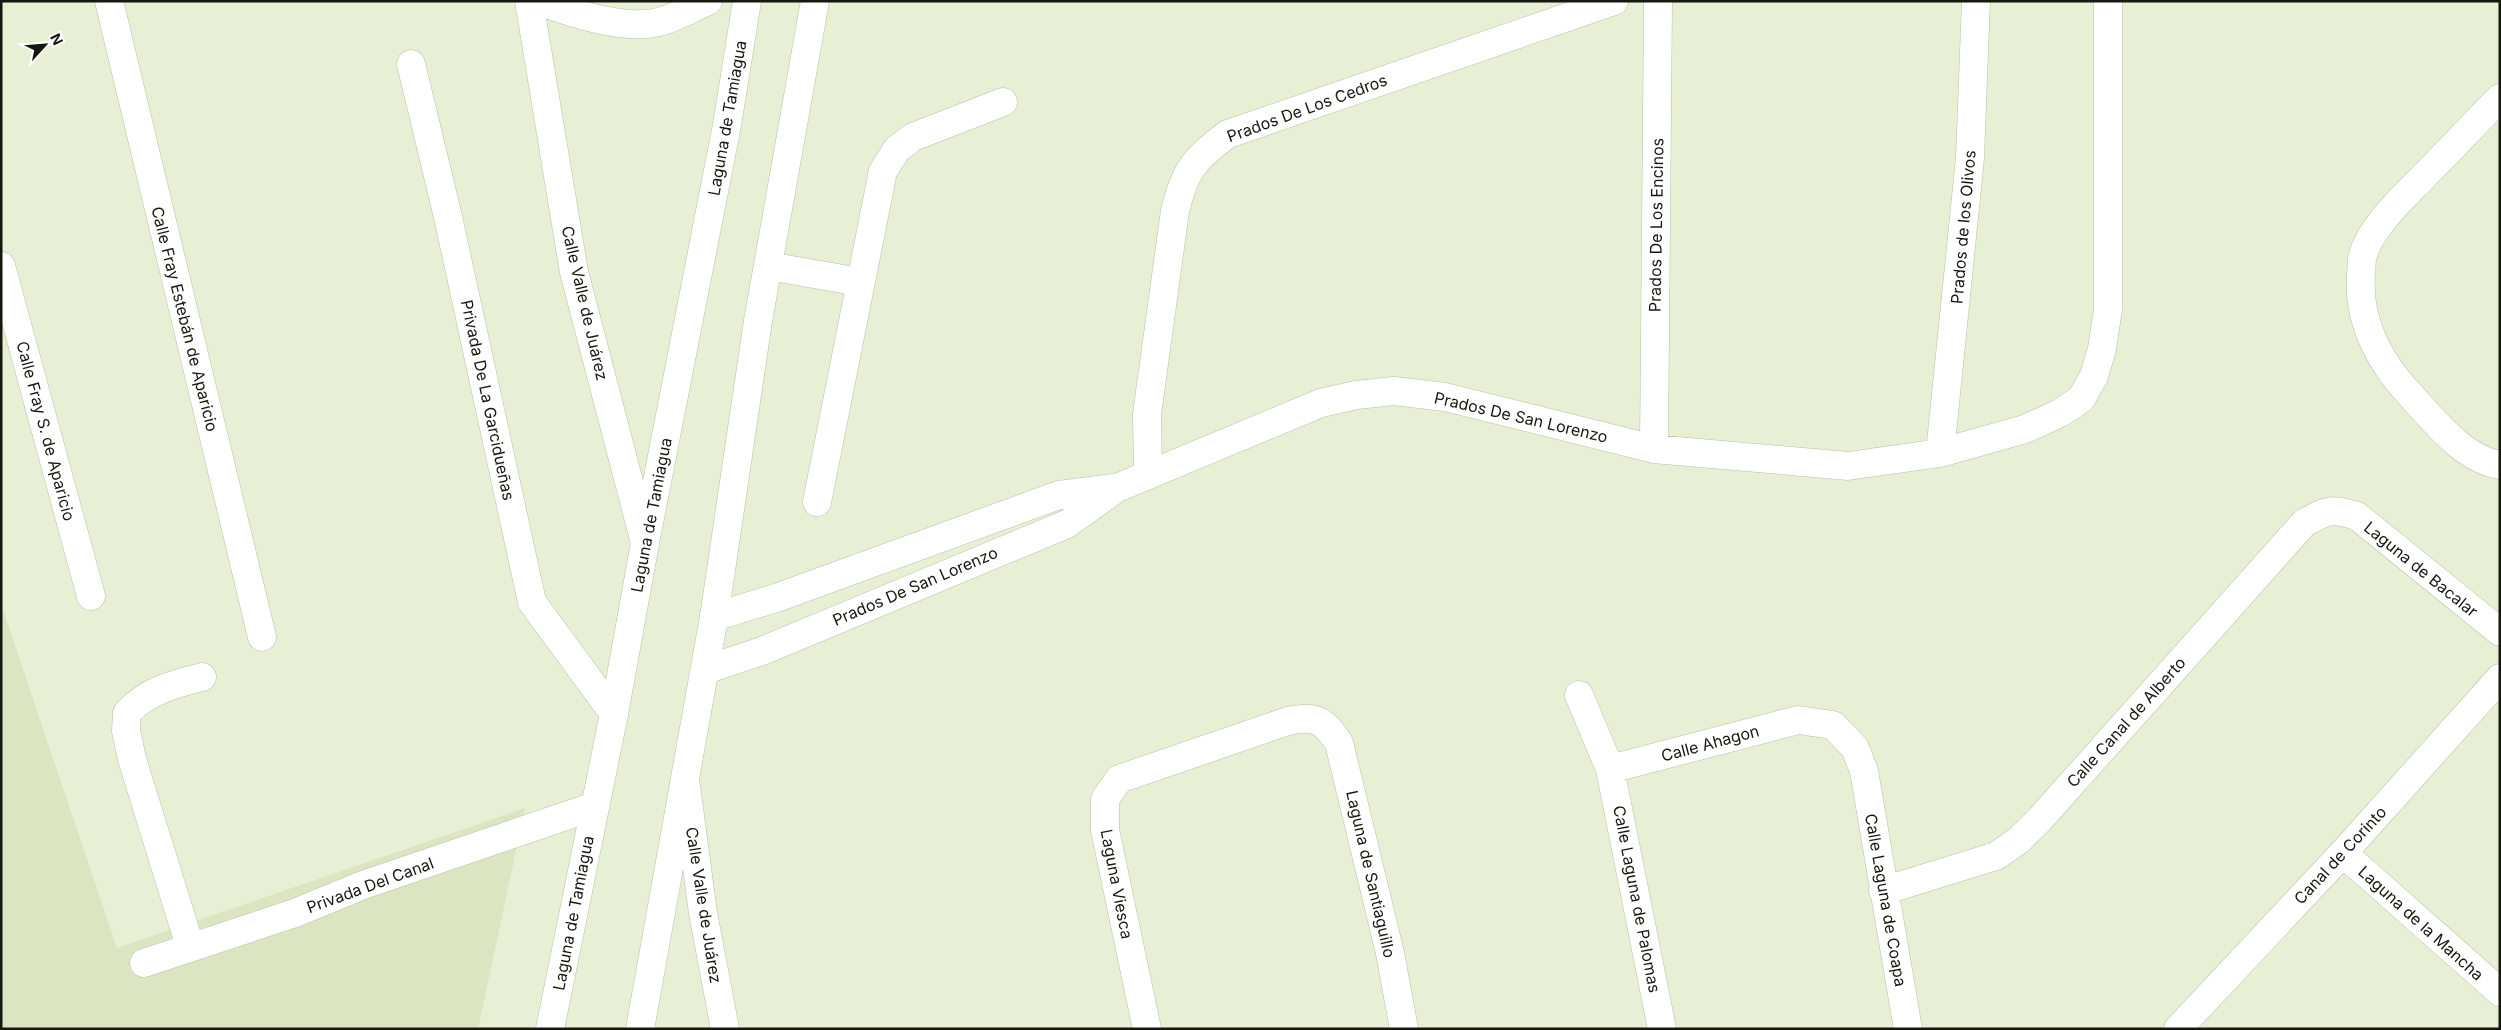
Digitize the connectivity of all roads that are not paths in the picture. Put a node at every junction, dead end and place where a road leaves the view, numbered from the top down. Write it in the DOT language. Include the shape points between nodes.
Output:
graph roads {
  1 [pos="109,1"];
  2 [pos="529,1"];
  3 [pos="540,1"];
  4 [pos="708,1"];
  5 [pos="747,1"];
  6 [pos="815,1"];
  7 [pos="1614,1"];
  8 [pos="1658,1"];
  9 [pos="1976,1"];
  10 [pos="2108,1"];
  11 [pos="411,64"];
  12 [pos="2500,98"];
  13 [pos="1003,102"];
  14 [pos="1,266"];
  15 [pos="768,266"];
  16 [pos="860,282"];
  17 [pos="1654,449"];
  18 [pos="1940,453"];
  19 [pos="2500,465"];
  20 [pos="1148,474"];
  21 [pos="1117,488"];
  22 [pos="818,502"];
  23 [pos="2339,511"];
  24 [pos="645,543"];
  25 [pos="91,596"];
  26 [pos="714,617"];
  27 [pos="2500,632"];
  28 [pos="262,637"];
  29 [pos="705,670"];
  30 [pos="202,677"];
  31 [pos="2500,678"];
  32 [pos="1579,695"];
  33 [pos="614,714"];
  34 [pos="1325,724"];
  35 [pos="1610,769"];
  36 [pos="1864,771"];
  37 [pos="685,781"];
  38 [pos="595,806"];
  39 [pos="2343,853"];
  40 [pos="1883,891"];
  41 [pos="190,946"];
  42 [pos="144,963"];
  43 [pos="2500,992"];
  44 [pos="550,1029"];
  45 [pos="640,1029"];
  46 [pos="725,1029"];
  47 [pos="1147,1029"];
  48 [pos="1404,1029"];
  49 [pos="1662,1029"];
  50 [pos="1908,1029"];
  51 [pos="2178,1029"];
  1 -- 28 [label="street, Calle Fray Estebán de Aparicio"];
  2 -- 24 [label="street, Calle Valle de Juárez" via="574,272"];
  3 -- 4 [label="street" via="614,22 653,23"];
  5 -- 24 [label="street, Laguna de Tamiagua" via="727,125"];
  6 -- 15 [label="street"];
  7 -- 20 [label="street, Prados De Los Cedros" via="1228,134 1194,162 1182,182 1175,210 1147,414"];
  8 -- 17 [label="street, Prados De Los Encinos"];
  9 -- 18 [label="street, Prados de los Olivos" via="1970,158"];
  10 -- 18 [label="street, Prados De San Lorenzo" via="2108,309 2094,376 2081,399 2060,413 2025,429"];
  11 -- 33 [label="street, Privada De La Garcidueñas" via="448,217 532,602"];
  12 -- 19 [label="street" via="2398,203 2376,231 2362,255 2360,287 2366,323 2378,354 2406,391 2453,439 2471,453"];
  13 -- 16 [label="street" via="913,137 897,149 882,170"];
  14 -- 25 [label="street, Calle Fray S. de Aparicio"];
  15 -- 16 [label="street"];
  15 -- 26 [label="street"];
  16 -- 22 [label="street"];
  17 -- 18 [label="street, Prados De San Lorenzo" via="1848,466"];
  17 -- 20 [label="street, Prados De San Lorenzo" via="1445,397 1394,391 1321,403"];
  20 -- 21 [label="street, Prados De San Lorenzo"];
  21 -- 26 [label="street, Prados De San Lorenzo" via="1058,495 776,598"];
  21 -- 29 [label="street, Prados De San Lorenzo" via="1067,524 762,651"];
  23 -- 27 [label="street, Laguna de Bacalar" via="2357,516"];
  23 -- 40 [label="street, Calle Canal de Alberto" via="2325,511 2304,523 2019,840 1996,856"];
  24 -- 33 [label="street, Laguna de Tamiagua"];
  26 -- 29 [label="street"];
  29 -- 37 [label="street"];
  30 -- 41 [label="street" via="155,691 138,701 127,713 126,731 132,760"];
  31 -- 39 [label="street, Canal de Corinto"];
  32 -- 35 [label="street"];
  33 -- 38 [label="street, Laguna de Tamiagua"];
  34 -- 47 [label="street, Laguna Viesca" via="1307,717 1288,721 1119,779 1111,788 1105,799 1105,830"];
  34 -- 48 [label="street, Laguna de Santiaguillo" via="1339,743 1390,952"];
  35 -- 36 [label="street, Calle Ahagon" via="1798,720 1833,726 1856,748"];
  35 -- 49 [label="street, Calle Laguna de Palomas"];
  36 -- 40 [label="street, Calle Laguna de Coapa"];
  37 -- 45 [label="street"];
  37 -- 46 [label="street, Calle Valle de Juárez" via="703,913"];
  38 -- 41 [label="street, Privada Del Canal" via="363,885 295,913"];
  38 -- 44 [label="street, Laguna de Tamiagua"];
  39 -- 43 [label="street, Laguna de la Mancha"];
  39 -- 51 [label="street, Canal de Corinto"];
  40 -- 50 [label="street, Calle Laguna de Coapa"];
  41 -- 42 [label="street, Privada Del Canal"];
}
